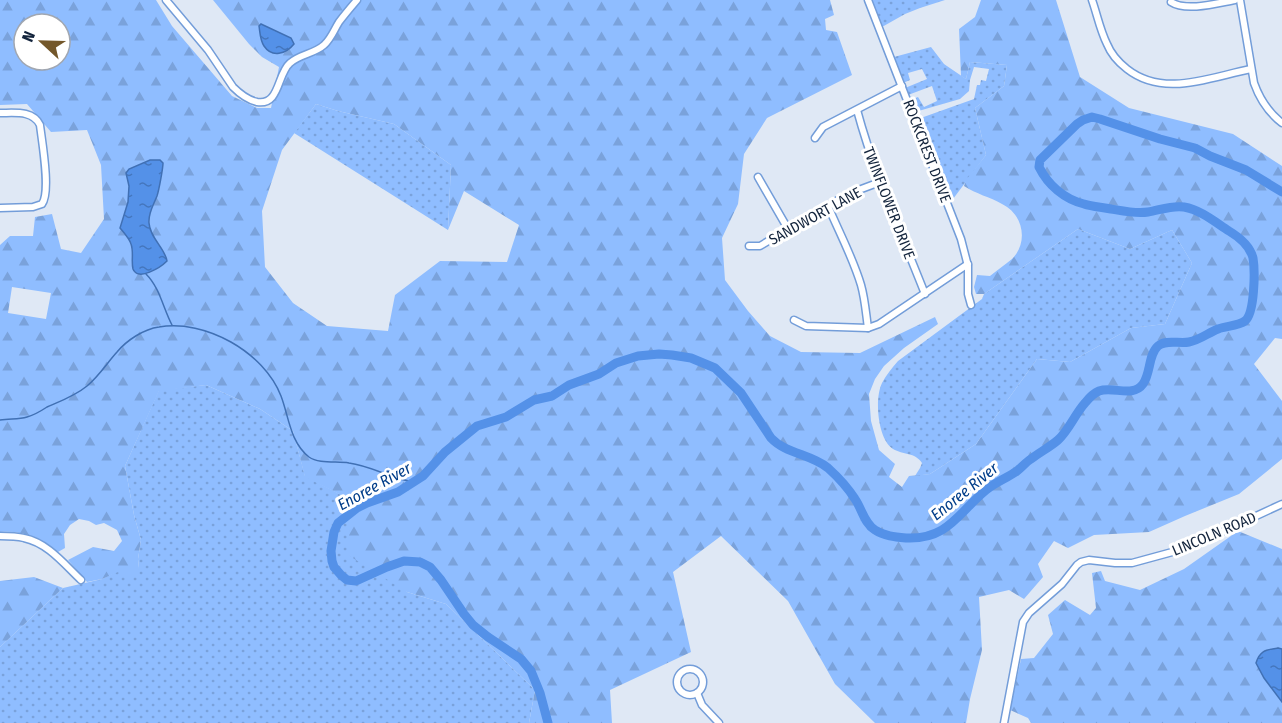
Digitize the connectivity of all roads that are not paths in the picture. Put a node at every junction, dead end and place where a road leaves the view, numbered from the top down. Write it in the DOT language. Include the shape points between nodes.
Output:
graph roads {
  1 [pos="166,0"];
  2 [pos="357,0"];
  3 [pos="868,0"];
  4 [pos="1092,0"];
  5 [pos="1235,0"];
  6 [pos="1240,0"];
  7 [pos="1171,2"];
  8 [pos="1251,69"];
  9 [pos="902,86"];
  10 [pos="857,110"];
  11 [pos="0,113"];
  12 [pos="1282,123"];
  13 [pos="815,138"];
  14 [pos="758,177"];
  15 [pos="880,182"];
  16 [pos="828,206"];
  17 [pos="0,208"];
  18 [pos="788,229"];
  19 [pos="749,246"];
  20 [pos="968,264"];
  21 [pos="925,294"];
  22 [pos="971,305"];
  23 [pos="794,320"];
  24 [pos="868,328"];
  25 [pos="1282,504"];
  26 [pos="0,536"];
  27 [pos="81,580"];
  28 [pos="697,693"];
  29 [pos="719,723"];
  30 [pos="1004,723"];
  1 -- 2 [label="street" via="238,93 261,102 272,98 290,63 317,51 328,41"];
  3 -- 9 [label="street, ROCKCREST DRIVE"];
  4 -- 8 [label="street" via="1110,51 1142,78 1179,84"];
  5 -- 7 [label="street" via="1189,7"];
  6 -- 8 [label="street"];
  8 -- 12 [label="street" via="1262,101"];
  9 -- 10 [label="street"];
  9 -- 20 [label="street, ROCKCREST DRIVE"];
  10 -- 13 [label="street" via="823,127"];
  10 -- 15 [label="street, TWINFLOWER DRIVE"];
  11 -- 17 [label="street" via="29,114 38,121 46,197 38,206"];
  14 -- 18 [label="street"];
  15 -- 16 [label="street, SANDWORT LANE"];
  15 -- 21 [label="street, TWINFLOWER DRIVE"];
  16 -- 18 [label="street, SANDWORT LANE"];
  16 -- 24 [label="street" via="860,283"];
  18 -- 19 [label="street, SANDWORT LANE" via="760,246"];
  20 -- 21 [label="street"];
  20 -- 22 [label="street, ROCKCREST DRIVE"];
  21 -- 24 [label="street"];
  23 -- 24 [label="street" via="806,326"];
  25 -- 30 [label="street, LINCOLN ROAD" via="1172,553 1127,564 1089,560 1079,563 1023,622"];
  26 -- 27 [label="street" via="26,538 41,544"];
  28 -- 28 [label="street" via="703,683 701,675 686,670 677,680 678,686 686,694"];
  28 -- 29 [label="street" via="702,705"];
}
